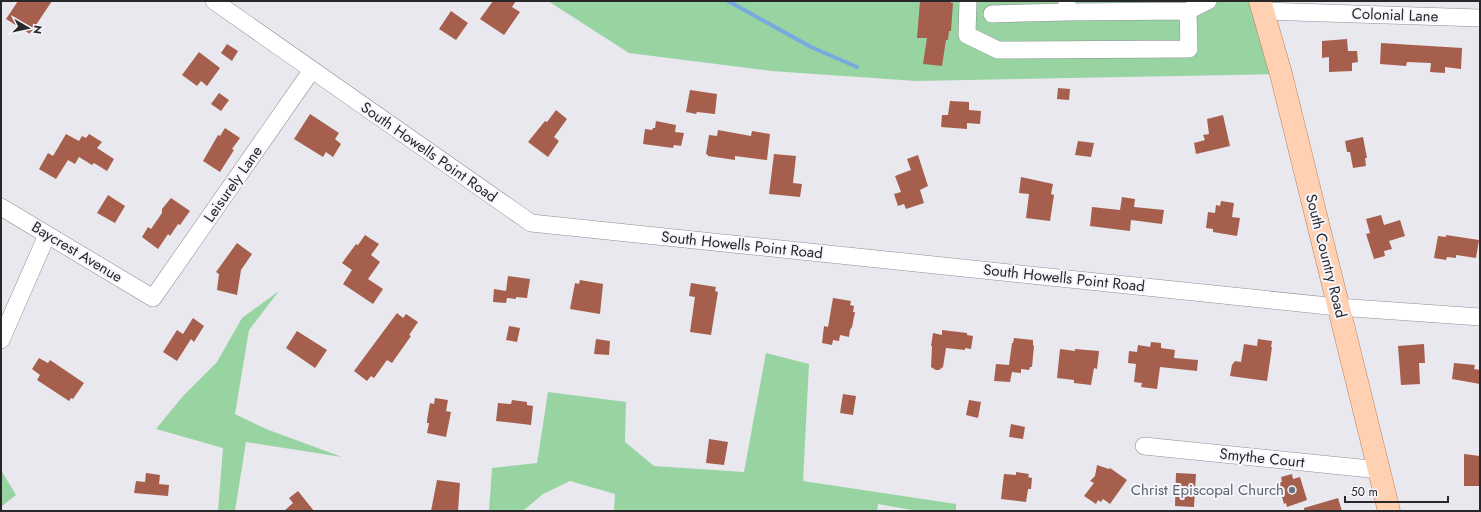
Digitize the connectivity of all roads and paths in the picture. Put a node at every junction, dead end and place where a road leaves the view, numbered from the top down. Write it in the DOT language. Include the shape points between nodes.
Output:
graph roads {
  1 [pos="214,1"];
  2 [pos="1208,1"];
  3 [pos="1067,6"];
  4 [pos="1261,6"];
  5 [pos="993,7"];
  6 [pos="968,8"];
  7 [pos="1188,11"];
  8 [pos="1480,18"];
  9 [pos="312,70"];
  10 [pos="1,206"];
  11 [pos="48,234"];
  12 [pos="153,298"];
  13 [pos="1338,307"];
  14 [pos="1480,317"];
  15 [pos="1,340"];
  16 [pos="1144,446"];
  17 [pos="1380,470"];
  18 [pos="1389,511"];
  1 -- 9 [label="street, South Howells Point Road"];
  2 -- 7 [label="street"];
  3 -- 5 [label="street"];
  3 -- 7 [label="street"];
  4 -- 8 [label="street, Colonial Lane"];
  4 -- 13 [label="main road, South Country Road" via="1281,74"];
  5 -- 6 [label="street"];
  6 -- 7 [label="street" via="967,35 998,50 1189,49"];
  9 -- 12 [label="street, Leisurely Lane"];
  9 -- 13 [label="street, South Howells Point Road" via="531,223"];
  10 -- 11 [label="street, Baycrest Avenue"];
  11 -- 12 [label="street, Baycrest Avenue"];
  11 -- 15 [label="street"];
  13 -- 14 [label="street, South Howells Point Road"];
  13 -- 17 [label="main road, South Country Road"];
  16 -- 17 [label="street, Smythe Court"];
  17 -- 18 [label="main road, South Country Road"];
}
